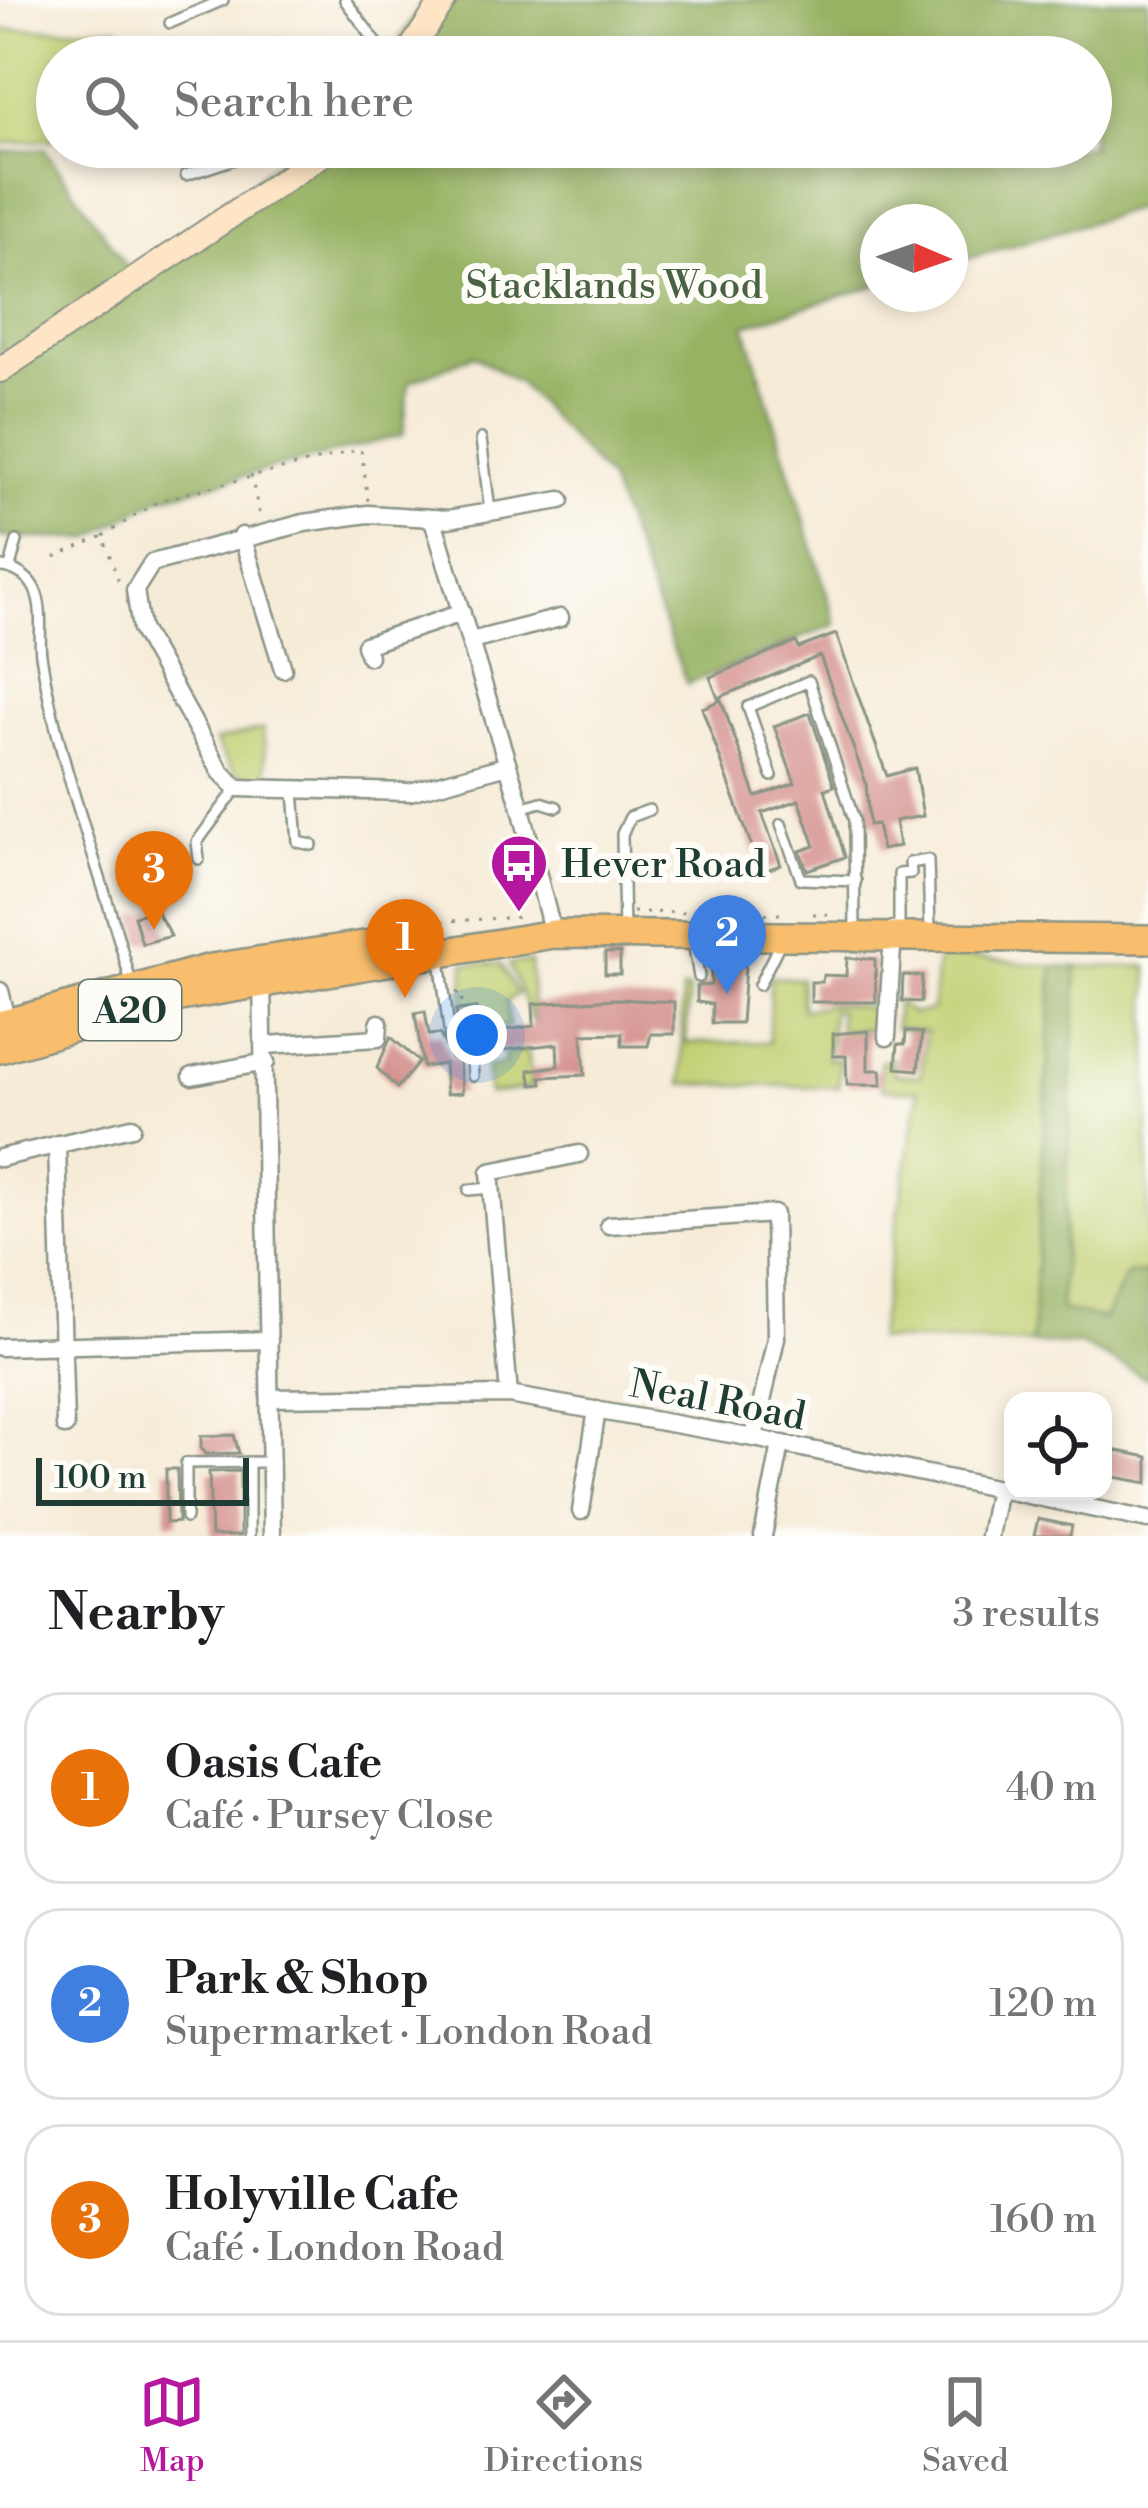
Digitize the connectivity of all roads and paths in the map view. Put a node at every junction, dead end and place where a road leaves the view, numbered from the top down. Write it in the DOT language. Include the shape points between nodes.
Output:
graph roads {
  1 [pos="223,0"];
  2 [pos="345,0"];
  3 [pos="444,0"];
  4 [pos="170,22"];
  5 [pos="372,36"];
  6 [pos="420,36"];
  7 [pos="208,168"];
  8 [pos="302,168"];
  9 [pos="186,175"];
  10 [pos="0,370"];
  11 [pos="481,439"];
  12 [pos="250,473"];
  13 [pos="490,512"];
  14 [pos="368,514"];
  15 [pos="433,520"];
  16 [pos="546,524"];
  17 [pos="263,531"];
  18 [pos="103,536"];
  19 [pos="242,536"];
  20 [pos="17,542"];
  21 [pos="55,557"];
  22 [pos="5,567"];
  23 [pos="538,601"];
  24 [pos="133,604"];
  25 [pos="462,614"];
  26 [pos="471,641"];
  27 [pos="277,649"];
  28 [pos="258,656"];
  29 [pos="369,656"];
  30 [pos="283,669"];
  31 [pos="508,765"];
  32 [pos="772,776"];
  33 [pos="237,788"];
  34 [pos="295,790"];
  35 [pos="557,807"];
  36 [pos="521,808"];
  37 [pos="649,809"];
  38 [pos="781,824"];
  39 [pos="312,845"];
  40 [pos="199,859"];
  41 [pos="856,881"];
  42 [pos="793,920"];
  43 [pos="624,922"];
  44 [pos="846,924"];
  45 [pos="1148,929"];
  46 [pos="689,933"];
  47 [pos="896,933"];
  48 [pos="930,933"];
  49 [pos="553,934"];
  50 [pos="1148,939"];
  51 [pos="422,951"];
  52 [pos="261,970"];
  53 [pos="699,977"];
  54 [pos="759,985"];
  55 [pos="0,992"];
  56 [pos="135,997"];
  57 [pos="5,1035"];
  58 [pos="887,1036"];
  59 [pos="378,1037"];
  60 [pos="266,1054"];
  61 [pos="192,1076"];
  62 [pos="473,1076"];
  63 [pos="132,1127"];
  64 [pos="57,1144"];
  65 [pos="579,1154"];
  66 [pos="0,1158"];
  67 [pos="491,1187"];
  68 [pos="469,1190"];
  69 [pos="609,1225"];
  70 [pos="269,1340"];
  71 [pos="0,1347"];
  72 [pos="60,1347"];
  73 [pos="509,1395"];
  74 [pos="270,1398"];
  75 [pos="597,1410"];
  76 [pos="64,1426"];
  77 [pos="754,1438"];
  78 [pos="781,1444"];
  79 [pos="249,1462"];
  80 [pos="272,1462"];
  81 [pos="998,1488"];
  82 [pos="581,1511"];
  83 [pos="186,1518"];
  84 [pos="1148,1520"];
  85 [pos="249,1536"];
  86 [pos="272,1536"];
  87 [pos="763,1536"];
  88 [pos="989,1536"];
  1 -- 4 [label="lane"];
  2 -- 5 [label="lane"];
  3 -- 6 [label="street"];
  7 -- 9 [label="lane"];
  8 -- 10 [label="street"];
  11 -- 13 [label="lane"];
  12 -- 14 [label="path" via="361,448"];
  12 -- 17 [label="path"];
  12 -- 18 [label="path" via="160,500"];
  13 -- 15 [label="street"];
  13 -- 16 [label="street" via="552,501"];
  14 -- 15 [label="street"];
  14 -- 17 [label="street"];
  15 -- 25 [label="street"];
  17 -- 19 [label="street"];
  18 -- 21 [label="path"];
  18 -- 24 [label="path"];
  19 -- 24 [label="street" via="152,563 138,578"];
  19 -- 27 [label="street"];
  20 -- 22 [label="lane"];
  22 -- 56 [label="lane" via="32,584 60,736"];
  23 -- 26 [label="street" via="551,620"];
  24 -- 33 [label="street" via="221,772"];
  25 -- 26 [label="street"];
  25 -- 29 [label="street" via="365,645"];
  26 -- 31 [label="street"];
  27 -- 28 [label="street"];
  27 -- 30 [label="street"];
  31 -- 34 [label="street" via="410,792"];
  31 -- 36 [label="street"];
  32 -- 41 [label="lane" via="748,707 809,681 849,798"];
  33 -- 34 [label="street"];
  33 -- 40 [label="lane" via="197,842"];
  34 -- 39 [label="lane" via="298,842"];
  35 -- 36 [label="lane"];
  36 -- 49 [label="street"];
  37 -- 43 [label="lane" via="630,817 622,834"];
  38 -- 41 [label="lane" via="800,880"];
  41 -- 44 [label="lane"];
  42 -- 43 [label="path"];
  42 -- 44 [label="main road, A20"];
  42 -- 44 [label="path"];
  42 -- 46 [label="main road, A20"];
  42 -- 54 [label="lane"];
  43 -- 46 [label="main road, A20"];
  43 -- 49 [label="main road, A20"];
  44 -- 47 [label="main road, A20"];
  45 -- 48 [label="main road, A20"];
  46 -- 53 [label="lane"];
  47 -- 48 [label="main road, A20"];
  47 -- 48 [label="lane" via="899,874 928,860"];
  47 -- 58 [label="street"];
  48 -- 50 [label="main road, A20"];
  49 -- 51 [label="main road, A20"];
  51 -- 52 [label="main road, A20"];
  51 -- 62 [label="lane" via="449,1038 472,1060"];
  52 -- 56 [label="main road, A20"];
  52 -- 60 [label="street"];
  55 -- 57 [label="street"];
  56 -- 57 [label="main road, A20"];
  59 -- 60 [label="street"];
  60 -- 61 [label="street"];
  60 -- 70 [label="street"];
  63 -- 64 [label="street"];
  64 -- 66 [label="street"];
  64 -- 72 [label="street"];
  65 -- 67 [label="street" via="490,1172"];
  67 -- 68 [label="lane"];
  67 -- 73 [label="street"];
  69 -- 77 [label="street" via="774,1214 776,1338"];
  70 -- 72 [label="street"];
  70 -- 74 [label="street"];
  71 -- 72 [label="street"];
  72 -- 76 [label="street"];
  73 -- 74 [label="street, Neal Road"];
  73 -- 75 [label="street, Neal Road"];
  74 -- 80 [label="street"];
  75 -- 77 [label="street, Neal Road"];
  75 -- 82 [label="street"];
  77 -- 78 [label="street, Neal Road"];
  78 -- 81 [label="street, Neal Road"];
  78 -- 87 [label="street"];
  79 -- 80 [label="lane"];
  79 -- 83 [label="lane" via="186,1463"];
  79 -- 85 [label="lane"];
  80 -- 86 [label="street"];
  81 -- 84 [label="street, Neal Road"];
  81 -- 88 [label="street"];
}
